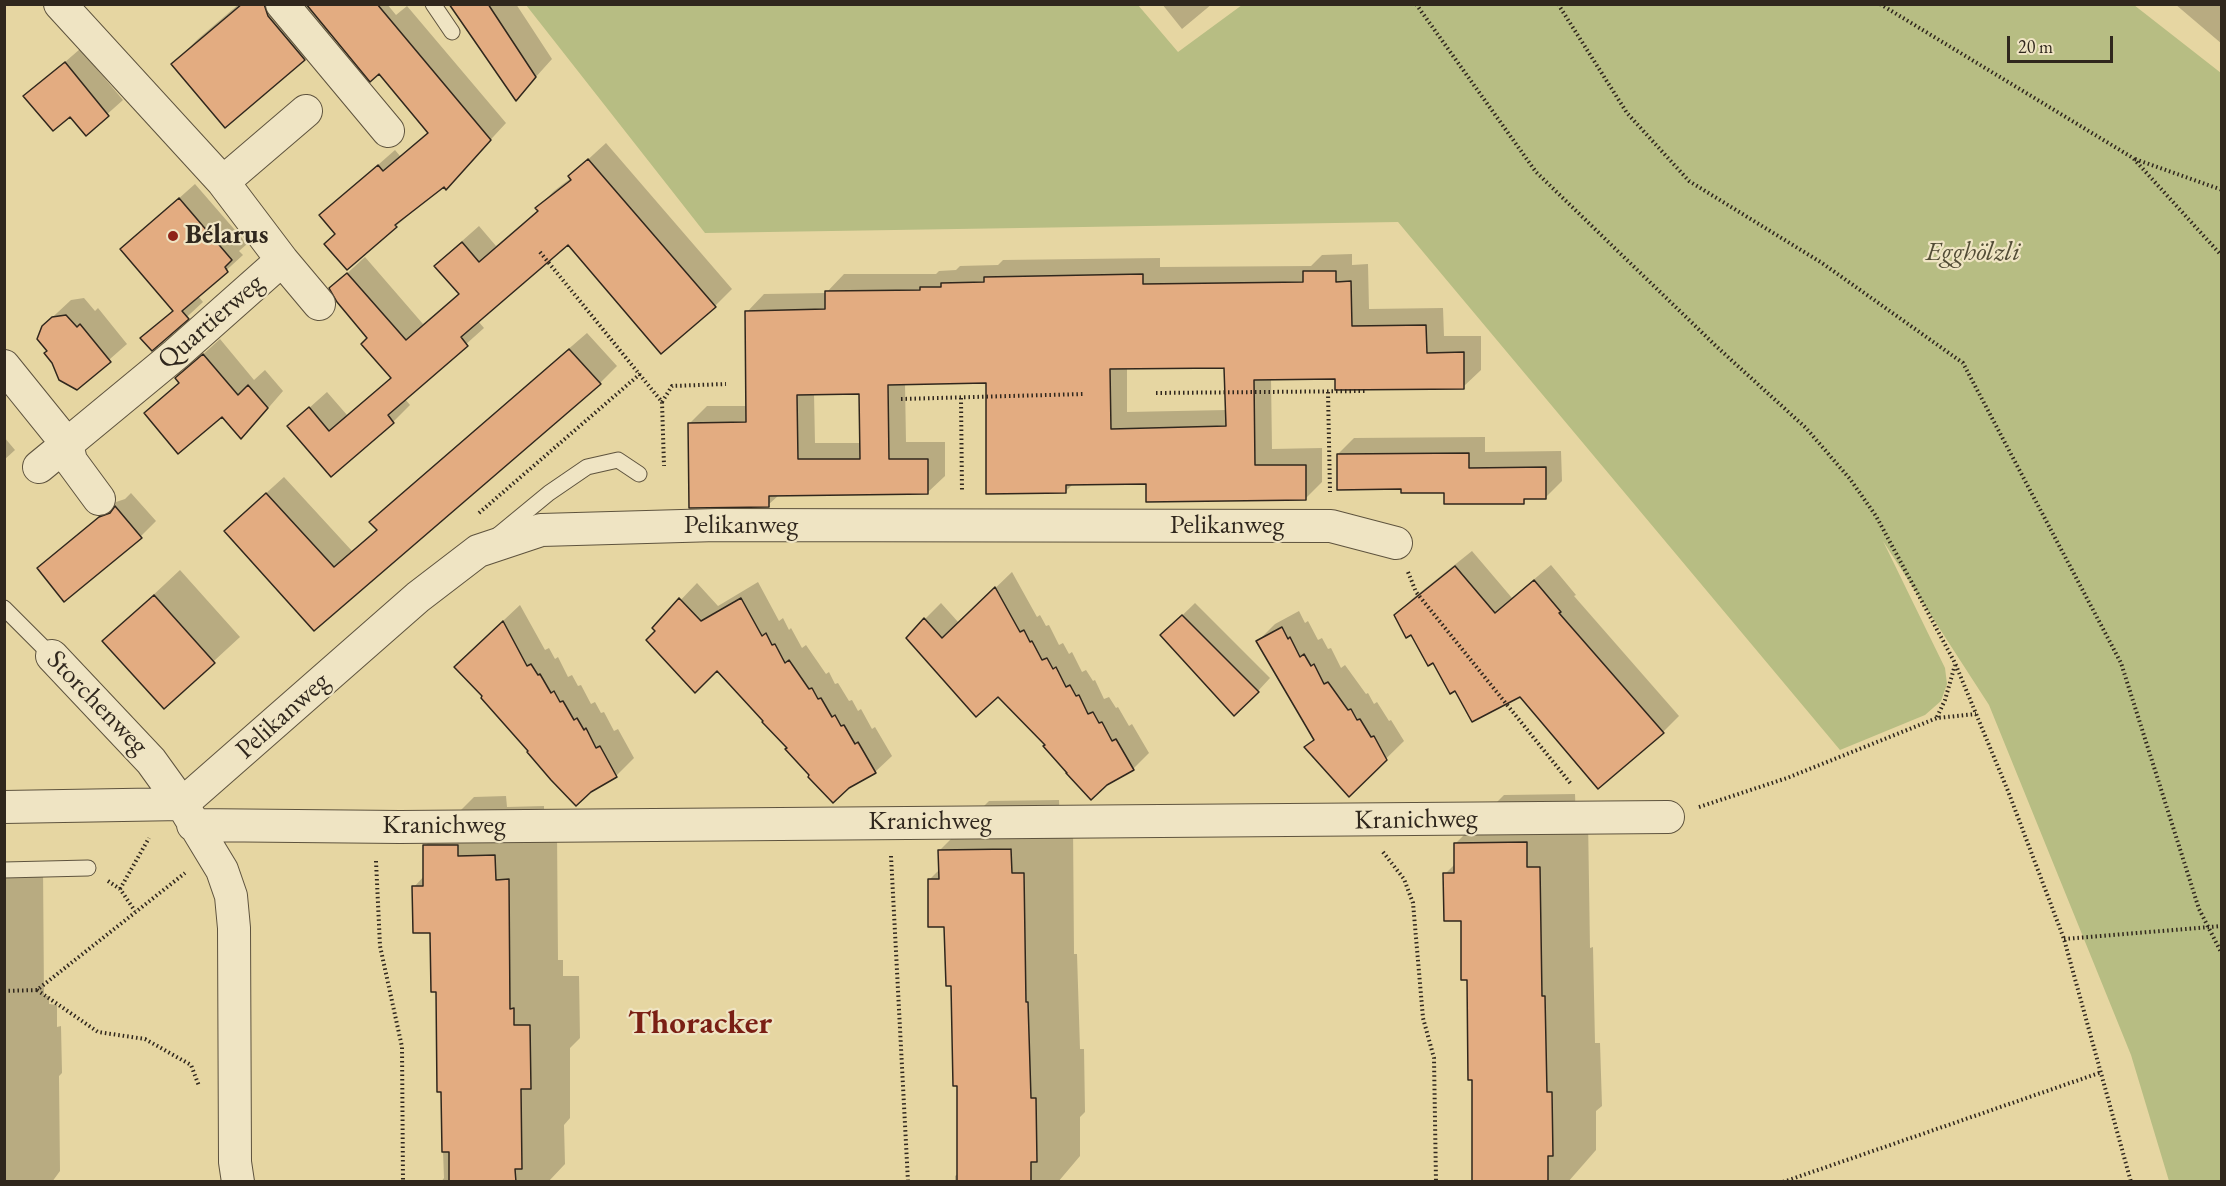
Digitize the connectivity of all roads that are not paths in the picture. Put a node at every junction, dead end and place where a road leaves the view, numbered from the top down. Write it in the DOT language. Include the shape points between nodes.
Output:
graph roads {
  1 [pos="60,4"];
  2 [pos="282,4"];
  3 [pos="433,4"];
  4 [pos="452,32"];
  5 [pos="306,111"];
  6 [pos="388,130"];
  7 [pos="223,182"];
  8 [pos="282,260"];
  9 [pos="319,304"];
  10 [pos="4,366"];
  11 [pos="67,444"];
  12 [pos="39,467"];
  13 [pos="639,474"];
  14 [pos="99,499"];
  15 [pos="1396,543"];
  16 [pos="478,551"];
  17 [pos="4,608"];
  18 [pos="52,656"];
  19 [pos="4,807"];
  20 [pos="187,815"];
  21 [pos="1668,818"];
  22 [pos="88,868"];
  23 [pos="4,870"];
  24 [pos="238,1182"];
  1 -- 7 [label="street, Quartierweg"];
  2 -- 6 [label="street"];
  3 -- 4 [label="lane"];
  5 -- 7 [label="street"];
  7 -- 8 [label="street, Quartierweg"];
  8 -- 9 [label="street"];
  8 -- 11 [label="street, Quartierweg"];
  10 -- 11 [label="street"];
  11 -- 12 [label="street, Quartierweg"];
  11 -- 14 [label="street" via="71,462"];
  13 -- 16 [label="lane" via="618,460 587,467"];
  15 -- 16 [label="street, Pelikanweg" via="1331,526 717,525 541,530"];
  16 -- 20 [label="street, Pelikanweg" via="418,597"];
  17 -- 18 [label="lane, Storchenweg"];
  18 -- 20 [label="street, Storchenweg" via="151,761"];
  19 -- 20 [label="street, Kranichweg"];
  20 -- 21 [label="street, Kranichweg" via="375,827"];
  20 -- 24 [label="street" via="222,870 231,896 234,1146"];
  22 -- 23 [label="lane"];
}
